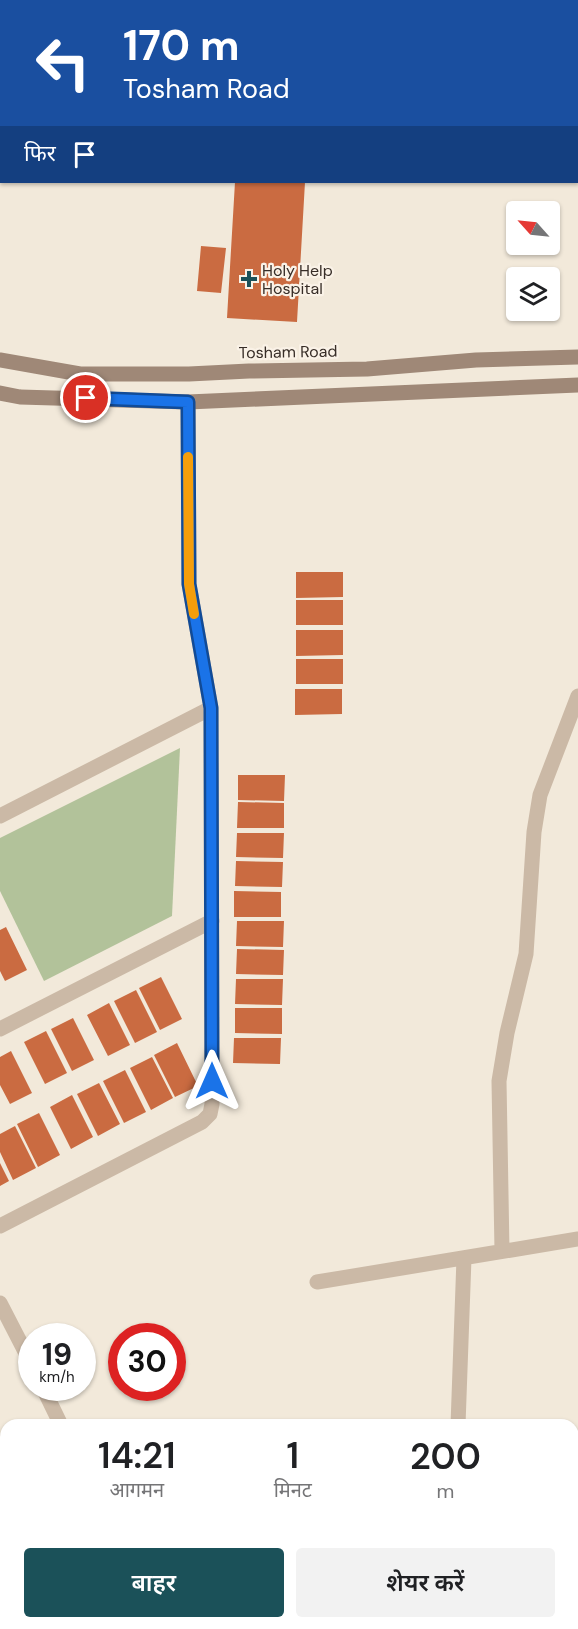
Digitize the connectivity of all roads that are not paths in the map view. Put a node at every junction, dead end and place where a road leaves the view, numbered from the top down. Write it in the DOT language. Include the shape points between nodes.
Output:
graph roads {
  1 [pos="578,357"];
  2 [pos="0,360"];
  3 [pos="578,385"];
  4 [pos="0,393"];
  5 [pos="188,402"];
  6 [pos="578,696"];
  7 [pos="211,708"];
  8 [pos="0,816"];
  9 [pos="212,921"];
  10 [pos="0,1029"];
  11 [pos="0,1226"];
  12 [pos="578,1239"];
  13 [pos="502,1251"];
  14 [pos="464,1258"];
  15 [pos="317,1282"];
  16 [pos="0,1303"];
  17 [pos="18,1338"];
  18 [pos="49,1401"];
  19 [pos="58,1419"];
  20 [pos="458,1419"];
  1 -- 2 [label="main road, Tosham Road" via="189,374 80,374"];
  3 -- 5 [label="main road"];
  4 -- 5 [label="main road" via="20,397"];
  5 -- 7 [label="street" via="189,584"];
  6 -- 13 [label="street" via="540,795 526,954 499,1081"];
  7 -- 8 [label="street"];
  7 -- 9 [label="street"];
  9 -- 10 [label="street"];
  9 -- 11 [label="street" via="210,1114 202,1122"];
  12 -- 13 [label="street"];
  13 -- 14 [label="street"];
  14 -- 15 [label="street"];
  14 -- 20 [label="street"];
  16 -- 17 [label="street"];
  18 -- 19 [label="street"];
}
